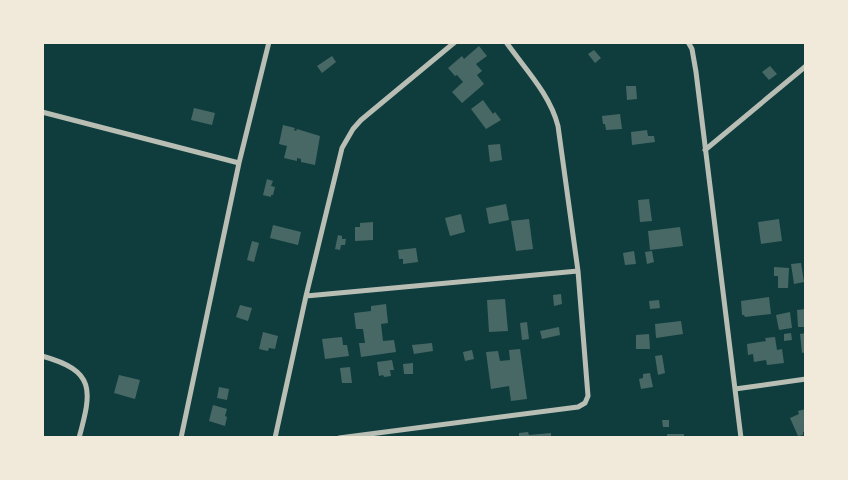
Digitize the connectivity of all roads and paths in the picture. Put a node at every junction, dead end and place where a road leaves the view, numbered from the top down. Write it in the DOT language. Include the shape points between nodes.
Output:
graph roads {
  1 [pos="269,42"];
  2 [pos="455,42"];
  3 [pos="506,42"];
  4 [pos="688,42"];
  5 [pos="806,66"];
  6 [pos="42,112"];
  7 [pos="705,150"];
  8 [pos="239,163"];
  9 [pos="578,271"];
  10 [pos="306,296"];
  11 [pos="42,356"];
  12 [pos="806,379"];
  13 [pos="735,389"];
  14 [pos="79,438"];
  15 [pos="181,438"];
  16 [pos="275,438"];
  17 [pos="339,438"];
  18 [pos="740,438"];
  1 -- 8 [label="street"];
  2 -- 10 [label="street" via="361,120 342,148"];
  3 -- 9 [label="street" via="555,113"];
  4 -- 7 [label="street" via="695,65"];
  5 -- 7 [label="street"];
  6 -- 8 [label="street"];
  7 -- 13 [label="street"];
  8 -- 15 [label="street"];
  9 -- 10 [label="street"];
  9 -- 17 [label="street" via="588,396 582,405"];
  10 -- 16 [label="street"];
  11 -- 14 [label="street" via="66,363 77,370 86,383 86,411"];
  12 -- 13 [label="street"];
  13 -- 18 [label="street"];
}
